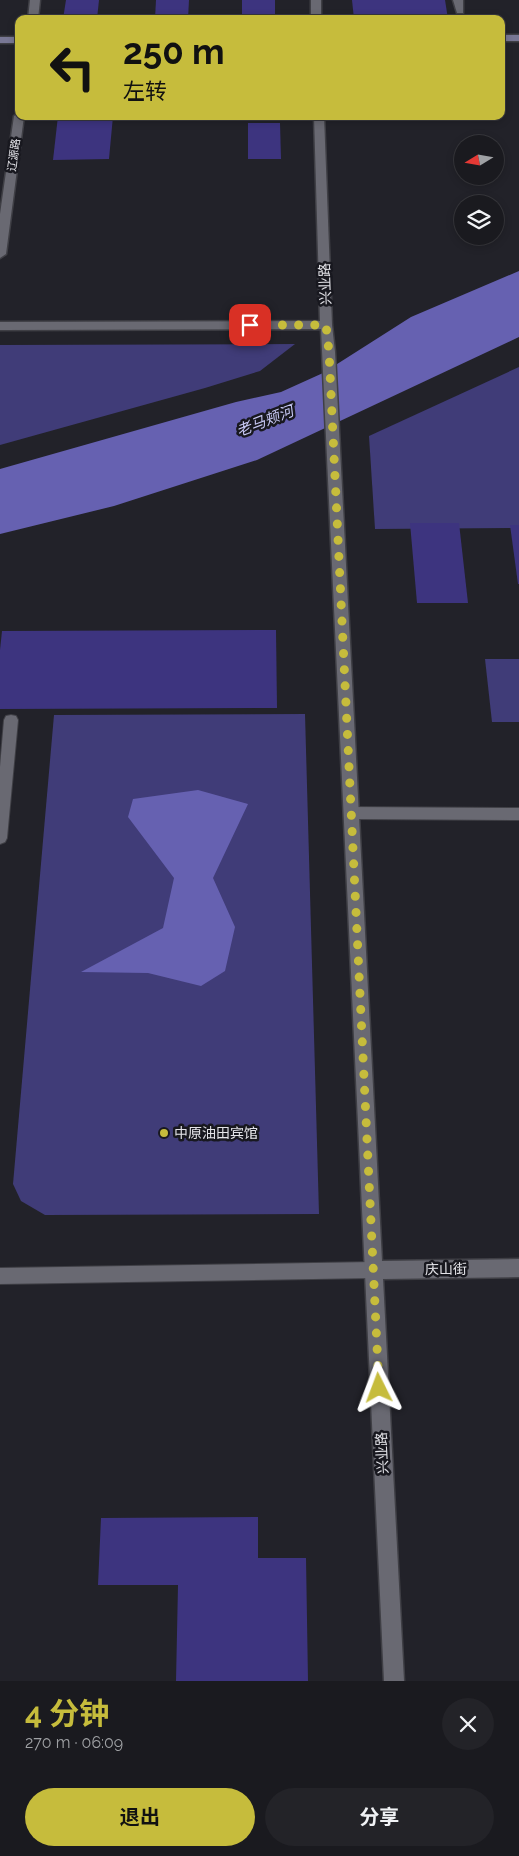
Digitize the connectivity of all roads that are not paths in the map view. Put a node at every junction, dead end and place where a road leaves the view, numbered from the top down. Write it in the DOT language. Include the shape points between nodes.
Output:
graph roads {
  1 [pos="36,0"];
  2 [pos="316,0"];
  3 [pos="458,0"];
  4 [pos="460,10"];
  5 [pos="34,15"];
  6 [pos="316,15"];
  7 [pos="505,38"];
  8 [pos="519,38"];
  9 [pos="0,40"];
  10 [pos="15,40"];
  11 [pos="18,120"];
  12 [pos="320,120"];
  13 [pos="0,254"];
  14 [pos="326,325"];
  15 [pos="0,326"];
  16 [pos="11,720"];
  17 [pos="351,813"];
  18 [pos="519,814"];
  19 [pos="0,838"];
  20 [pos="519,1268"];
  21 [pos="373,1270"];
  22 [pos="0,1276"];
  23 [pos="394,1681"];
  1 -- 5 [label="street"];
  2 -- 6 [label="street"];
  3 -- 4 [label="street"];
  7 -- 8 [label="street"];
  9 -- 10 [label="street"];
  11 -- 13 [label="street, 辽源路"];
  12 -- 14 [label="street, 兴业路"];
  14 -- 15 [label="street"];
  14 -- 17 [label="street, 兴业路"];
  16 -- 19 [label="lane"];
  17 -- 18 [label="lane"];
  17 -- 21 [label="street, 兴业路"];
  20 -- 21 [label="street, 庆山街"];
  21 -- 22 [label="lane"];
  21 -- 23 [label="street, 兴业路"];
}
